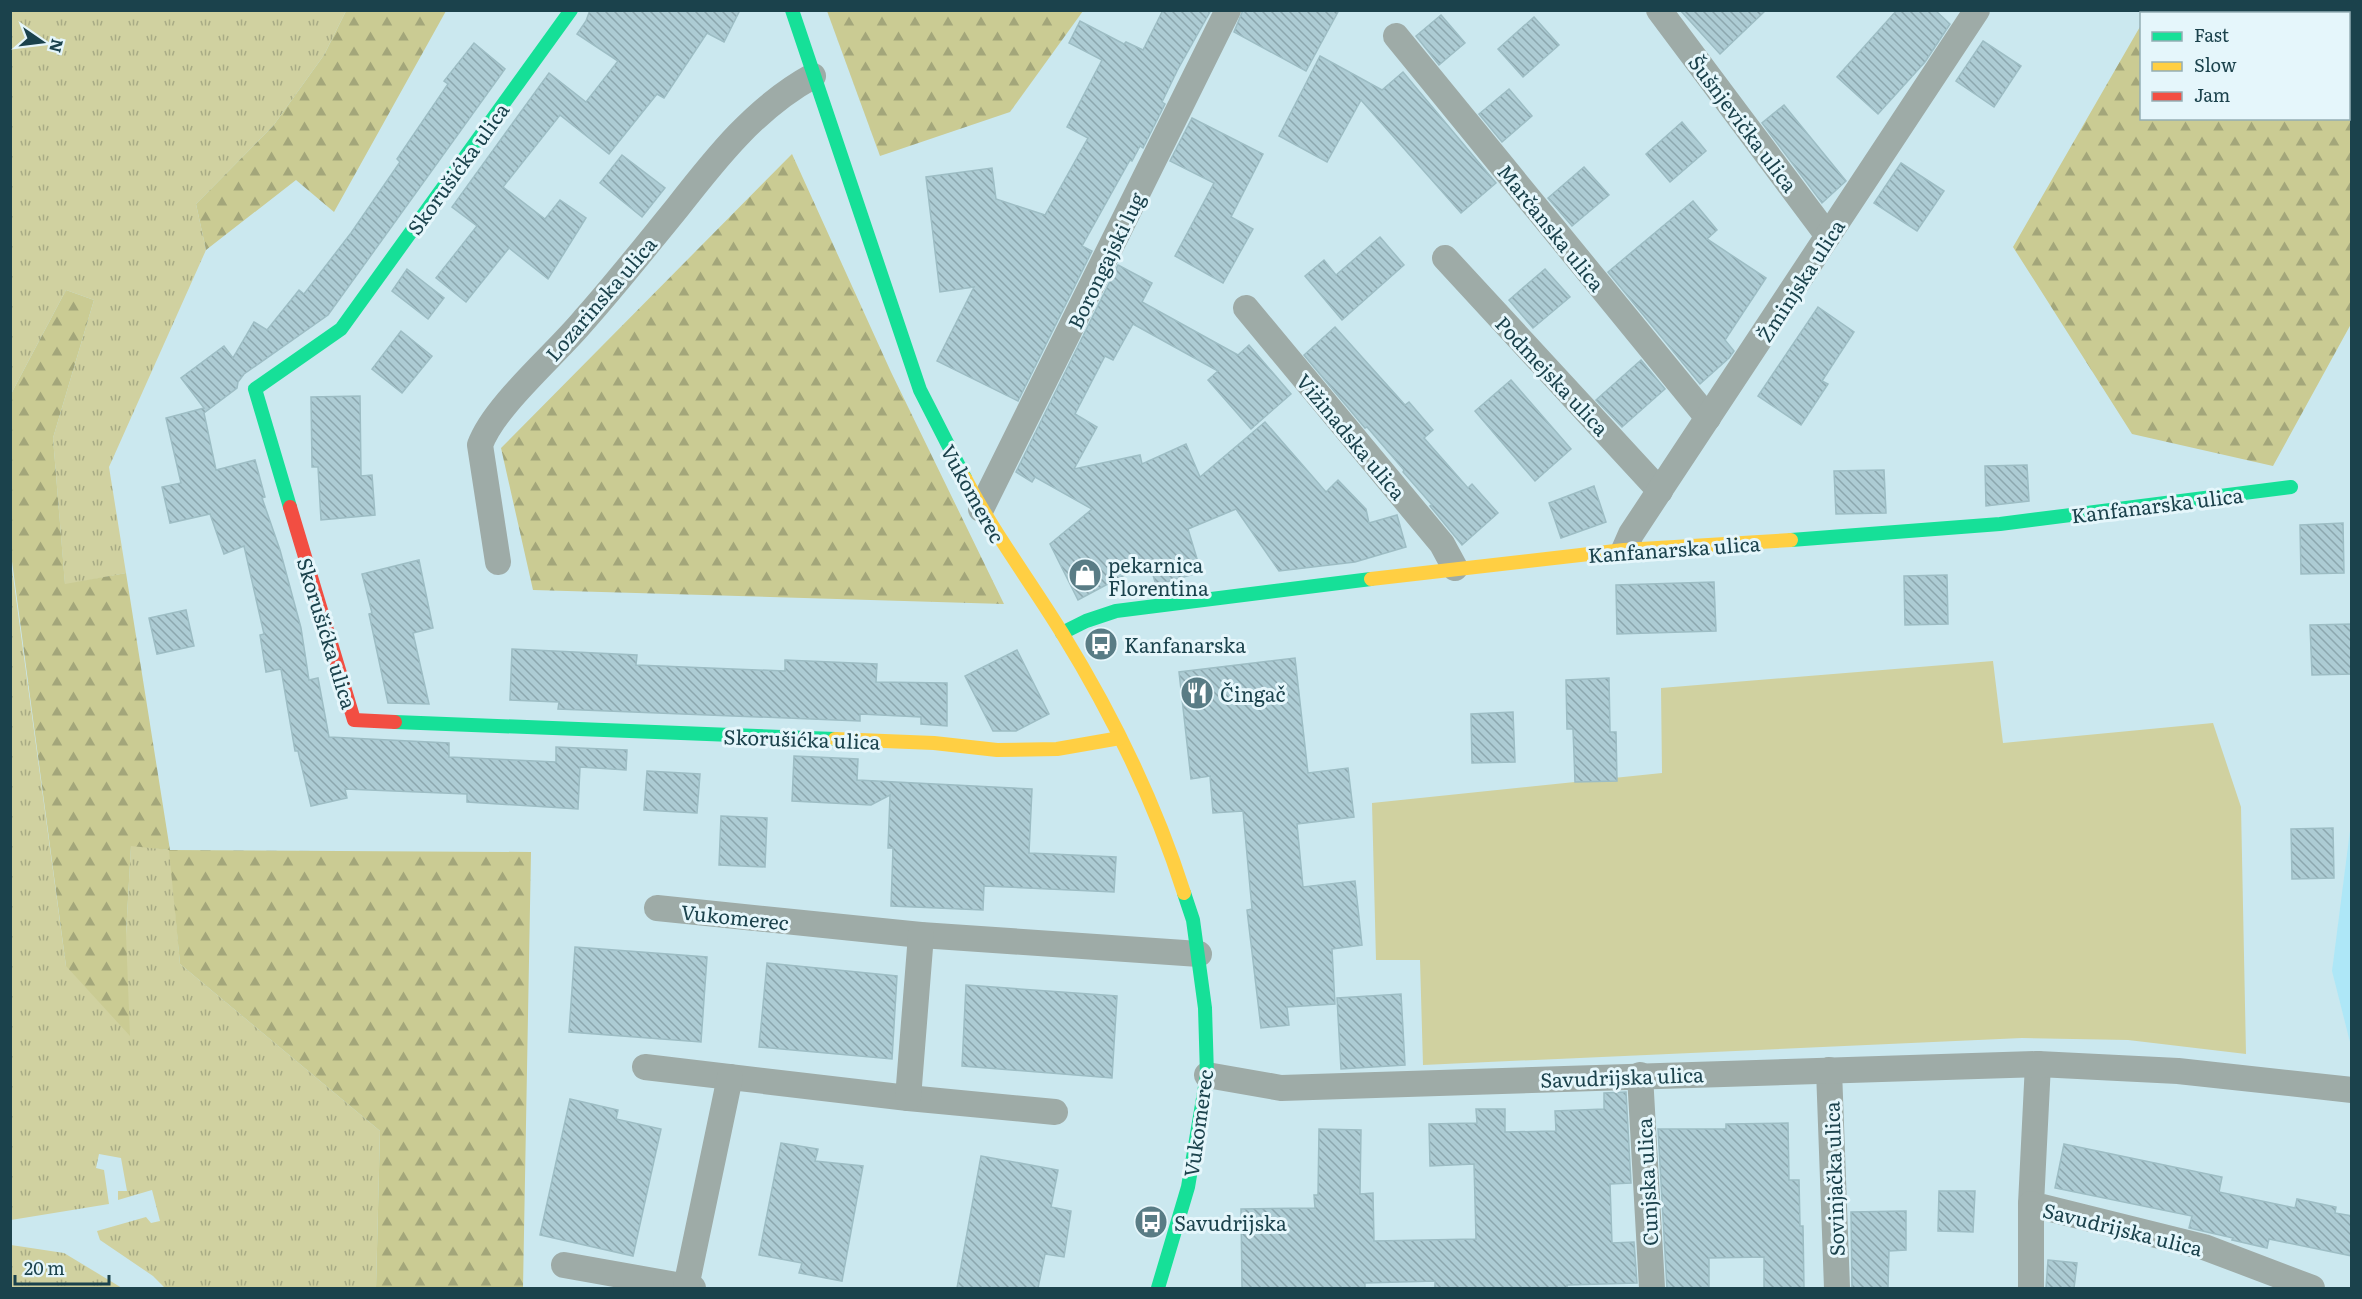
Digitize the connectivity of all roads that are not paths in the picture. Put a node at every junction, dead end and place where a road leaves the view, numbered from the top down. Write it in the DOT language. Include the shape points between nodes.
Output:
graph roads {
  1 [pos="571,10"];
  2 [pos="792,10"];
  3 [pos="1228,10"];
  4 [pos="1659,10"];
  5 [pos="1977,10"];
  6 [pos="1396,36"];
  7 [pos="813,76"];
  8 [pos="1828,236"];
  9 [pos="1445,258"];
  10 [pos="1246,308"];
  11 [pos="1708,418"];
  12 [pos="2291,487"];
  13 [pos="1660,491"];
  14 [pos="981,509"];
  15 [pos="1624,550"];
  16 [pos="498,562"];
  17 [pos="1455,568"];
  18 [pos="1062,633"];
  19 [pos="1120,738"];
  20 [pos="657,908"];
  21 [pos="921,934"];
  22 [pos="1199,954"];
  23 [pos="2038,1064"];
  24 [pos="645,1066"];
  25 [pos="1829,1070"];
  26 [pos="1207,1075"];
  27 [pos="1640,1075"];
  28 [pos="730,1077"];
  29 [pos="2352,1090"];
  30 [pos="908,1098"];
  31 [pos="1055,1112"];
  32 [pos="2031,1204"];
  33 [pos="564,1265"];
  34 [pos="690,1288"];
  35 [pos="1158,1288"];
  36 [pos="1652,1288"];
  37 [pos="1837,1288"];
  38 [pos="2031,1288"];
  39 [pos="2312,1288"];
  1 -- 19 [label="street, Skorušićka ulica" via="341,329 255,389 354,720 934,743 997,750 1057,748"];
  2 -- 7 [label="street, Vukomerec"];
  3 -- 14 [label="street, Borongajski lug"];
  4 -- 8 [label="street, Šušnjevička ulica"];
  5 -- 8 [label="street, Žminjska ulica"];
  6 -- 11 [label="street, Marčanska ulica"];
  7 -- 14 [label="street, Vukomerec" via="920,390"];
  7 -- 16 [label="street, Lozarinska ulica" via="765,109 722,151 584,322 484,434 480,446"];
  8 -- 11 [label="street, Žminjska ulica"];
  9 -- 13 [label="street, Podmejska ulica"];
  10 -- 17 [label="street, Vižinadska ulica" via="1442,544"];
  11 -- 13 [label="street, Žminjska ulica"];
  12 -- 15 [label="street, Kanfanarska ulica" via="2000,524"];
  13 -- 15 [label="street, Žminjska ulica" via="1630,534"];
  14 -- 18 [label="street, Vukomerec"];
  15 -- 17 [label="street, Kanfanarska ulica"];
  17 -- 18 [label="street, Kanfanarska ulica" via="1116,611"];
  18 -- 19 [label="street, Vukomerec"];
  19 -- 22 [label="street, Vukomerec" via="1169,846 1193,920"];
  20 -- 21 [label="street, Vukomerec"];
  21 -- 22 [label="street, Vukomerec"];
  21 -- 30 [label="street"];
  22 -- 26 [label="street, Vukomerec"];
  23 -- 25 [label="street, Savudrijska ulica"];
  23 -- 29 [label="street, Savudrijska ulica" via="2178,1071"];
  23 -- 32 [label="street, Savudrijska ulica"];
  24 -- 28 [label="street"];
  25 -- 27 [label="street, Savudrijska ulica"];
  25 -- 37 [label="street, Sovinjačka ulica"];
  26 -- 27 [label="street, Savudrijska ulica" via="1281,1088"];
  26 -- 35 [label="street, Vukomerec" via="1188,1187"];
  27 -- 36 [label="street, Cunjska ulica"];
  28 -- 30 [label="street"];
  28 -- 34 [label="street"];
  30 -- 31 [label="street"];
  32 -- 38 [label="street"];
  32 -- 39 [label="street, Savudrijska ulica" via="2204,1247"];
  33 -- 34 [label="street"];
}
